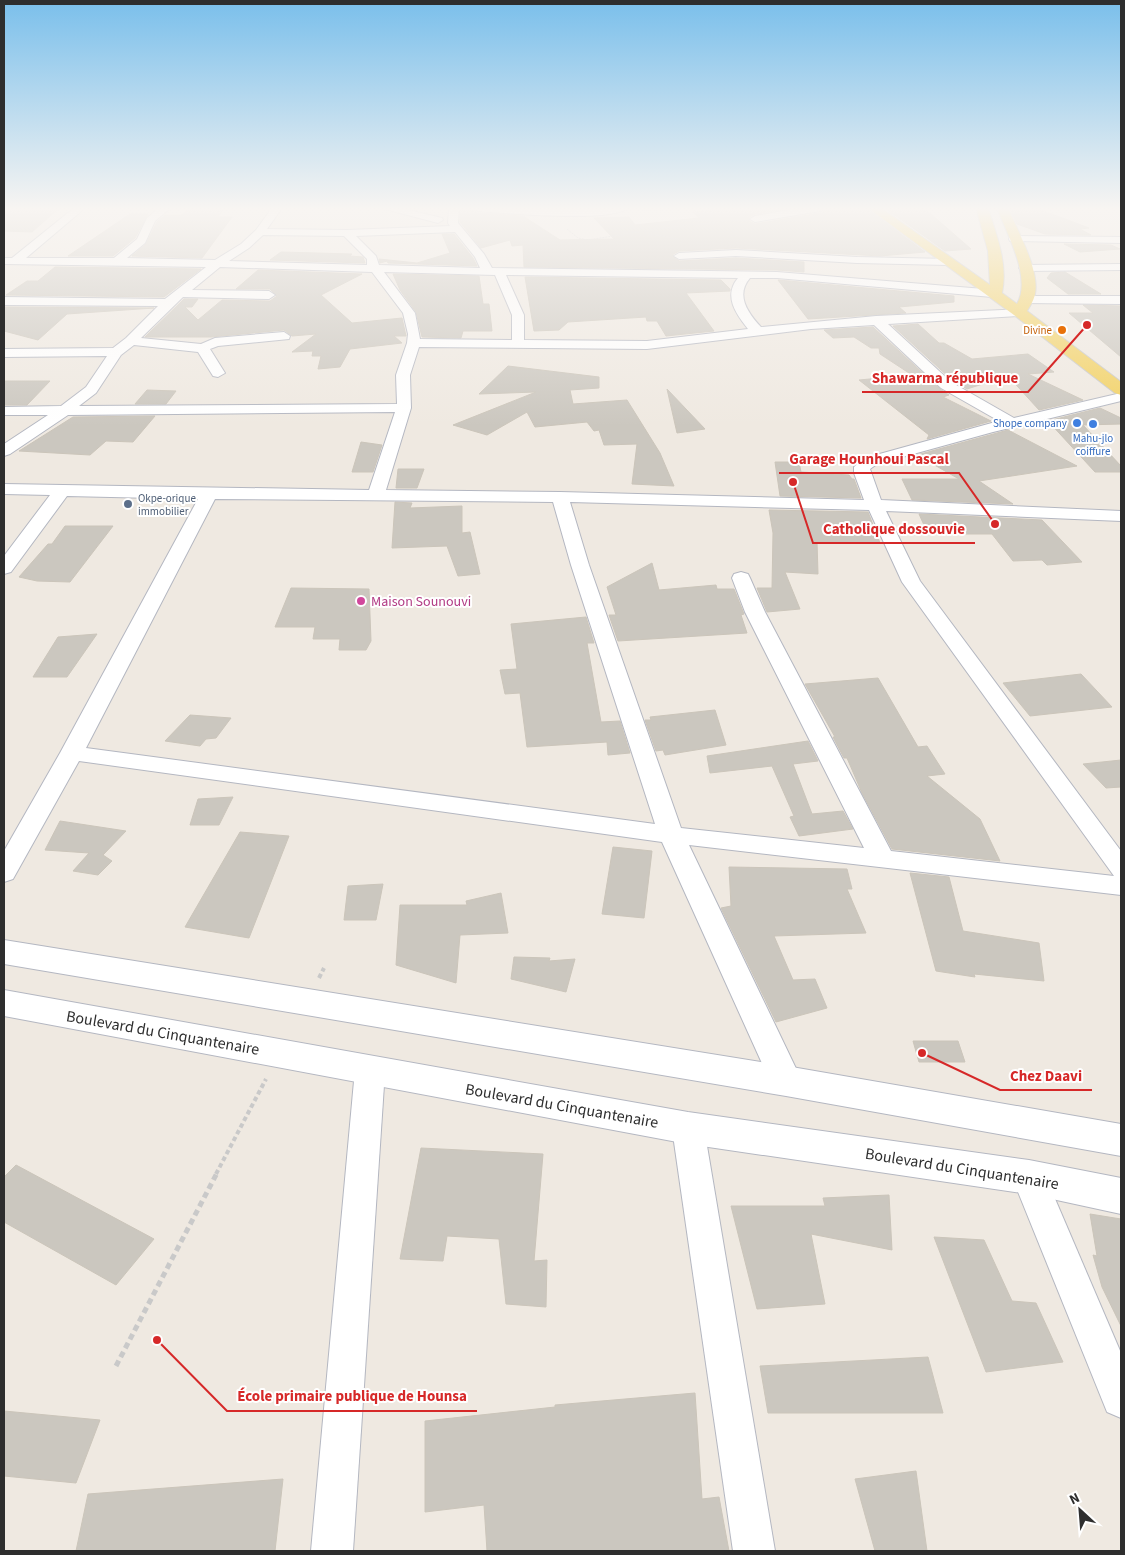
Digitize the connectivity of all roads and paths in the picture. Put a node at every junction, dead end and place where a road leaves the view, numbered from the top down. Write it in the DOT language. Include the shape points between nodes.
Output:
graph roads {
  1 [pos="197,281"];
  2 [pos="385,281"];
  3 [pos="499,281"];
  4 [pos="743,281"];
  5 [pos="841,281"];
  6 [pos="975,281"];
  7 [pos="996,281"];
  8 [pos="1028,281"];
  9 [pos="182,293"];
  10 [pos="994,294"];
  11 [pos="269,295"];
  12 [pos="4,301"];
  13 [pos="1118,301"];
  14 [pos="168,303"];
  15 [pos="1023,306"];
  16 [pos="876,320"];
  17 [pos="757,331"];
  18 [pos="284,336"];
  19 [pos="131,342"];
  20 [pos="414,343"];
  21 [pos="518,343"];
  22 [pos="203,348"];
  23 [pos="116,352"];
  24 [pos="4,353"];
  25 [pos="218,373"];
  26 [pos="1121,390"];
  27 [pos="1121,397"];
  28 [pos="404,408"];
  29 [pos="4,411"];
  30 [pos="64,411"];
  31 [pos="1011,422"];
  32 [pos="4,450"];
  33 [pos="4,490"];
  34 [pos="63,490"];
  35 [pos="209,494"];
  36 [pos="376,495"];
  37 [pos="560,497"];
  38 [pos="875,505"];
  39 [pos="1121,516"];
  40 [pos="4,568"];
  41 [pos="742,578"];
  42 [pos="72,753"];
  43 [pos="671,835"];
  44 [pos="882,859"];
  45 [pos="1121,869"];
  46 [pos="4,873"];
  47 [pos="1121,886"];
  48 [pos="4,952"];
  49 [pos="324,968"];
  50 [pos="4,1003"];
  51 [pos="306,1003"];
  52 [pos="280,1053"];
  53 [pos="370,1070"];
  54 [pos="786,1081"];
  55 [pos="688,1128"];
  56 [pos="1121,1140"];
  57 [pos="1030,1177"];
  58 [pos="1121,1196"];
  59 [pos="116,1366"];
  60 [pos="1121,1398"];
  61 [pos="332,1551"];
  62 [pos="754,1551"];
  1 -- 9 [label="street"];
  2 -- 20 [label="street" via="409,312"];
  3 -- 21 [label="street" via="516,310"];
  4 -- 17 [label="street" via="736,303"];
  5 -- 10 [label="street"];
  6 -- 10 [label="main road"];
  7 -- 10 [label="main road"];
  8 -- 15 [label="main road" via="1030,287"];
  9 -- 11 [label="street"];
  9 -- 14 [label="street"];
  10 -- 15 [label="main road"];
  12 -- 14 [label="street"];
  13 -- 15 [label="street"];
  14 -- 19 [label="street"];
  15 -- 16 [label="street"];
  15 -- 26 [label="main road"];
  16 -- 17 [label="street"];
  16 -- 31 [label="street" via="946,385"];
  17 -- 21 [label="street" via="628,346"];
  18 -- 22 [label="street" via="215,342"];
  19 -- 22 [label="street"];
  19 -- 23 [label="street"];
  20 -- 21 [label="street"];
  20 -- 28 [label="street" via="403,375"];
  22 -- 25 [label="street"];
  23 -- 24 [label="street"];
  23 -- 30 [label="street" via="91,390"];
  27 -- 31 [label="street"];
  28 -- 30 [label="street"];
  28 -- 36 [label="street"];
  29 -- 30 [label="street"];
  30 -- 32 [label="street"];
  31 -- 38 [label="street" via="865,464 862,473"];
  33 -- 34 [label="street"];
  34 -- 35 [label="street"];
  34 -- 40 [label="street"];
  35 -- 36 [label="street"];
  35 -- 42 [label="street"];
  36 -- 37 [label="street"];
  37 -- 38 [label="street"];
  37 -- 43 [label="street"];
  38 -- 39 [label="street"];
  38 -- 45 [label="street" via="911,582"];
  41 -- 44 [label="street" via="755,612"];
  42 -- 43 [label="street"];
  42 -- 46 [label="street"];
  43 -- 44 [label="street"];
  43 -- 54 [label="street"];
  44 -- 47 [label="street"];
  48 -- 51 [label="main road"];
  49 -- 51 [label="path"];
  50 -- 52 [label="main road, Boulevard du Cinquantenaire"];
  51 -- 54 [label="main road"];
  52 -- 53 [label="main road, Boulevard du Cinquantenaire"];
  52 -- 59 [label="path"];
  53 -- 55 [label="main road, Boulevard du Cinquantenaire"];
  53 -- 61 [label="street"];
  54 -- 56 [label="main road"];
  55 -- 57 [label="main road, Boulevard du Cinquantenaire"];
  55 -- 62 [label="street"];
  57 -- 58 [label="main road, Boulevard du Cinquantenaire"];
  57 -- 60 [label="street"];
}
